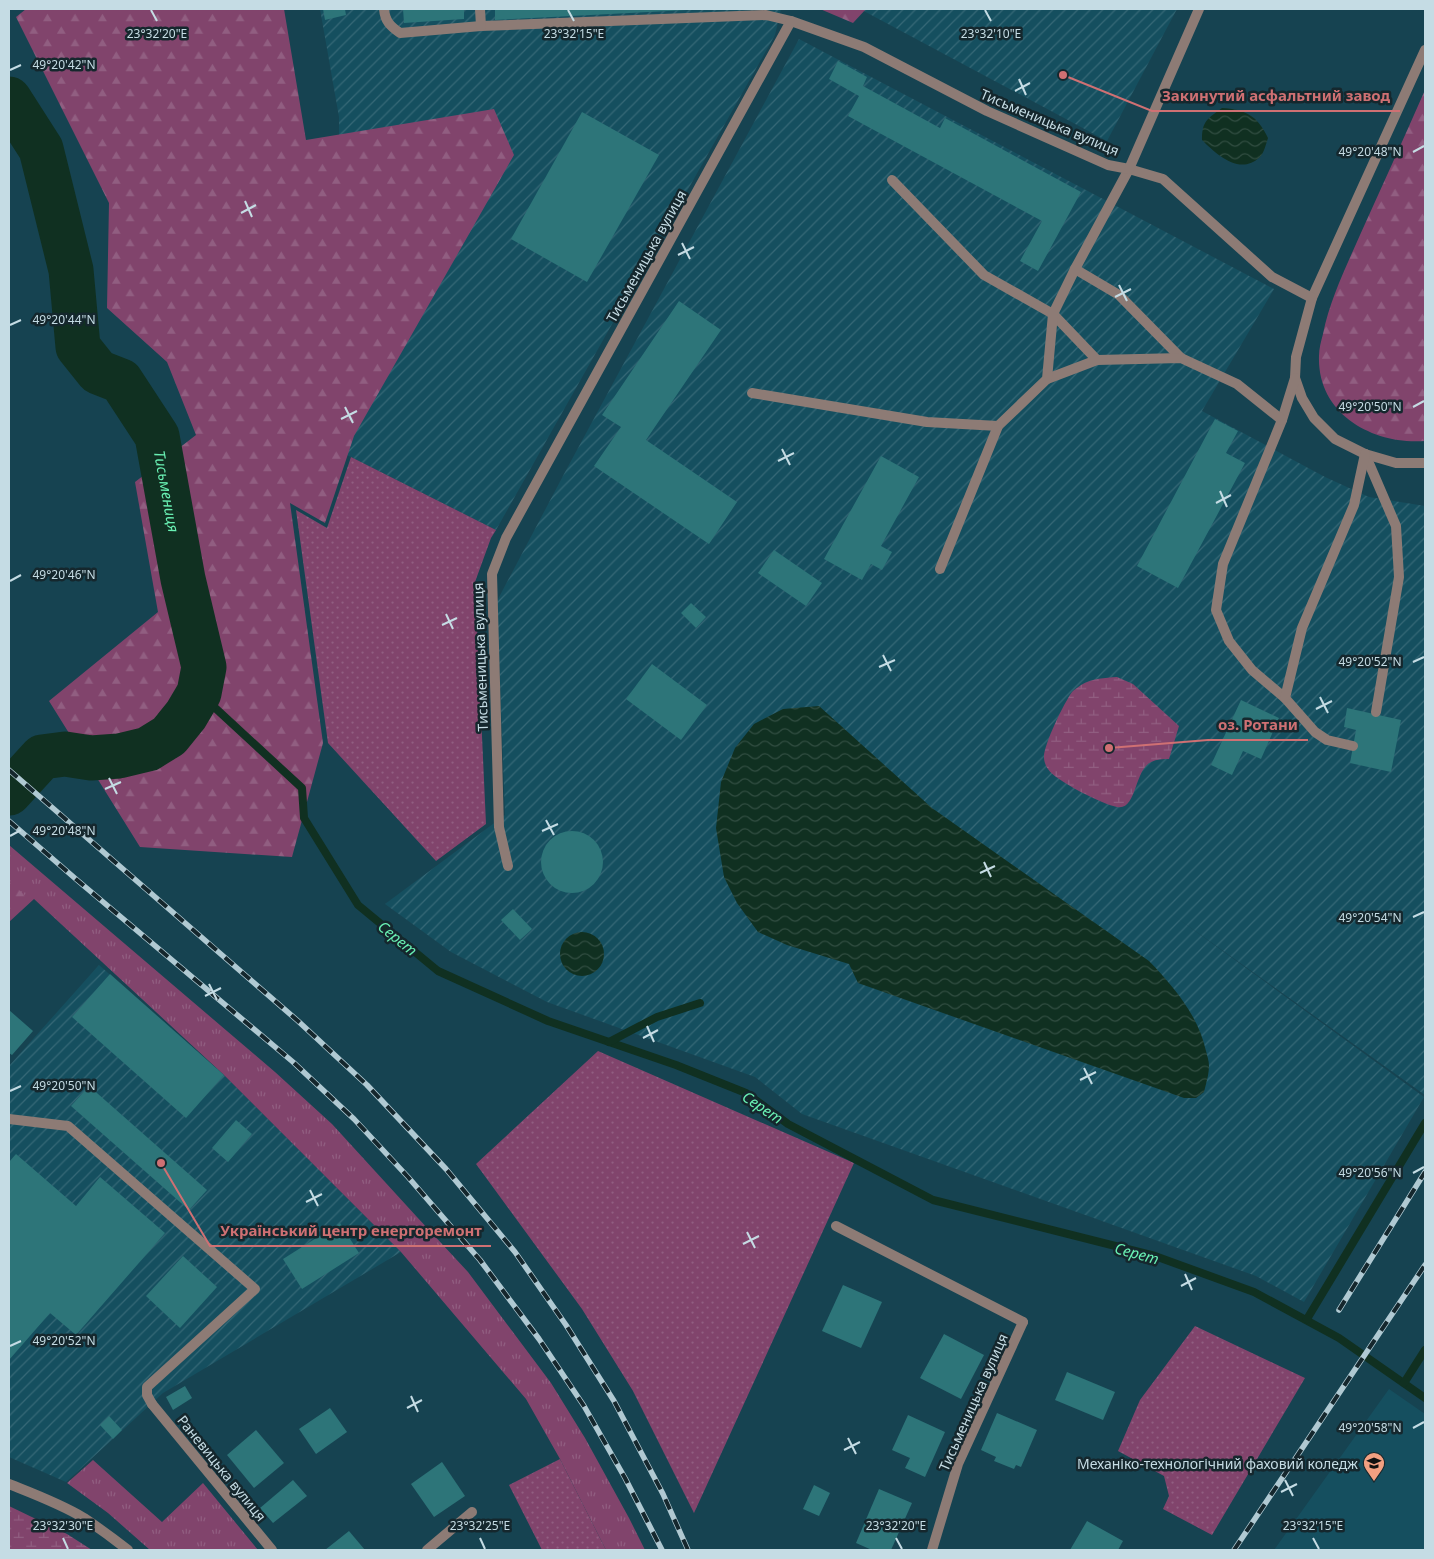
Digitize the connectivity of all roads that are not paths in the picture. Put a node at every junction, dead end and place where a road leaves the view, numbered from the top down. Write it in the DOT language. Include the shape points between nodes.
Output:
graph roads {
  1 [pos="384,9"];
  2 [pos="480,9"];
  3 [pos="1199,9"];
  4 [pos="791,21"];
  5 [pos="481,26"];
  6 [pos="1425,50"];
  7 [pos="1129,170"];
  8 [pos="892,180"];
  9 [pos="1075,270"];
  10 [pos="1312,298"];
  11 [pos="1053,314"];
  12 [pos="1182,358"];
  13 [pos="1098,360"];
  14 [pos="1295,378"];
  15 [pos="1047,379"];
  16 [pos="752,393"];
  17 [pos="1282,420"];
  18 [pos="998,426"];
  19 [pos="1365,454"];
  20 [pos="1425,463"];
  21 [pos="940,569"];
  22 [pos="1285,698"];
  23 [pos="1376,712"];
  24 [pos="1353,746"];
  25 [pos="508,866"];
  26 [pos="9,1119"];
  27 [pos="836,1226"];
  28 [pos="9,1484"];
  29 [pos="472,1512"];
  30 [pos="128,1550"];
  31 [pos="272,1550"];
  32 [pos="426,1550"];
  33 [pos="932,1550"];
  1 -- 5 [label="street" via="391,27 400,33"];
  2 -- 5 [label="street"];
  3 -- 7 [label="street"];
  4 -- 5 [label="street" via="766,15"];
  4 -- 7 [label="street, Тисьменицька вулиця" via="864,47 987,111 1108,165"];
  4 -- 25 [label="street, Тисьменицька вулиця" via="506,538 492,574 499,827"];
  6 -- 10 [label="street"];
  7 -- 9 [label="street"];
  7 -- 10 [label="street, Тисьменицька вулиця" via="1163,179 1272,277"];
  8 -- 11 [label="street" via="984,275"];
  9 -- 11 [label="street"];
  9 -- 12 [label="street" via="1119,295"];
  10 -- 14 [label="street" via="1296,356"];
  11 -- 13 [label="street"];
  11 -- 15 [label="street"];
  12 -- 13 [label="street"];
  12 -- 17 [label="street" via="1237,384"];
  13 -- 15 [label="street"];
  14 -- 17 [label="street"];
  14 -- 19 [label="street" via="1314,418 1335,439"];
  15 -- 18 [label="street"];
  16 -- 18 [label="street" via="927,422"];
  17 -- 22 [label="street" via="1223,564 1216,610 1229,641 1252,670"];
  18 -- 21 [label="street"];
  19 -- 20 [label="street" via="1396,463"];
  19 -- 22 [label="street" via="1354,504 1302,628"];
  19 -- 23 [label="street" via="1396,526 1399,577"];
  22 -- 24 [label="street" via="1315,732 1328,740"];
  26 -- 31 [label="street, Раневицька вулиця" via="68,1126 255,1289 147,1387 147,1394"];
  27 -- 33 [label="street, Тисьменицька вулиця" via="1023,1322 958,1464"];
  28 -- 30 [label="street" via="82,1517"];
  29 -- 32 [label="street"];
}
